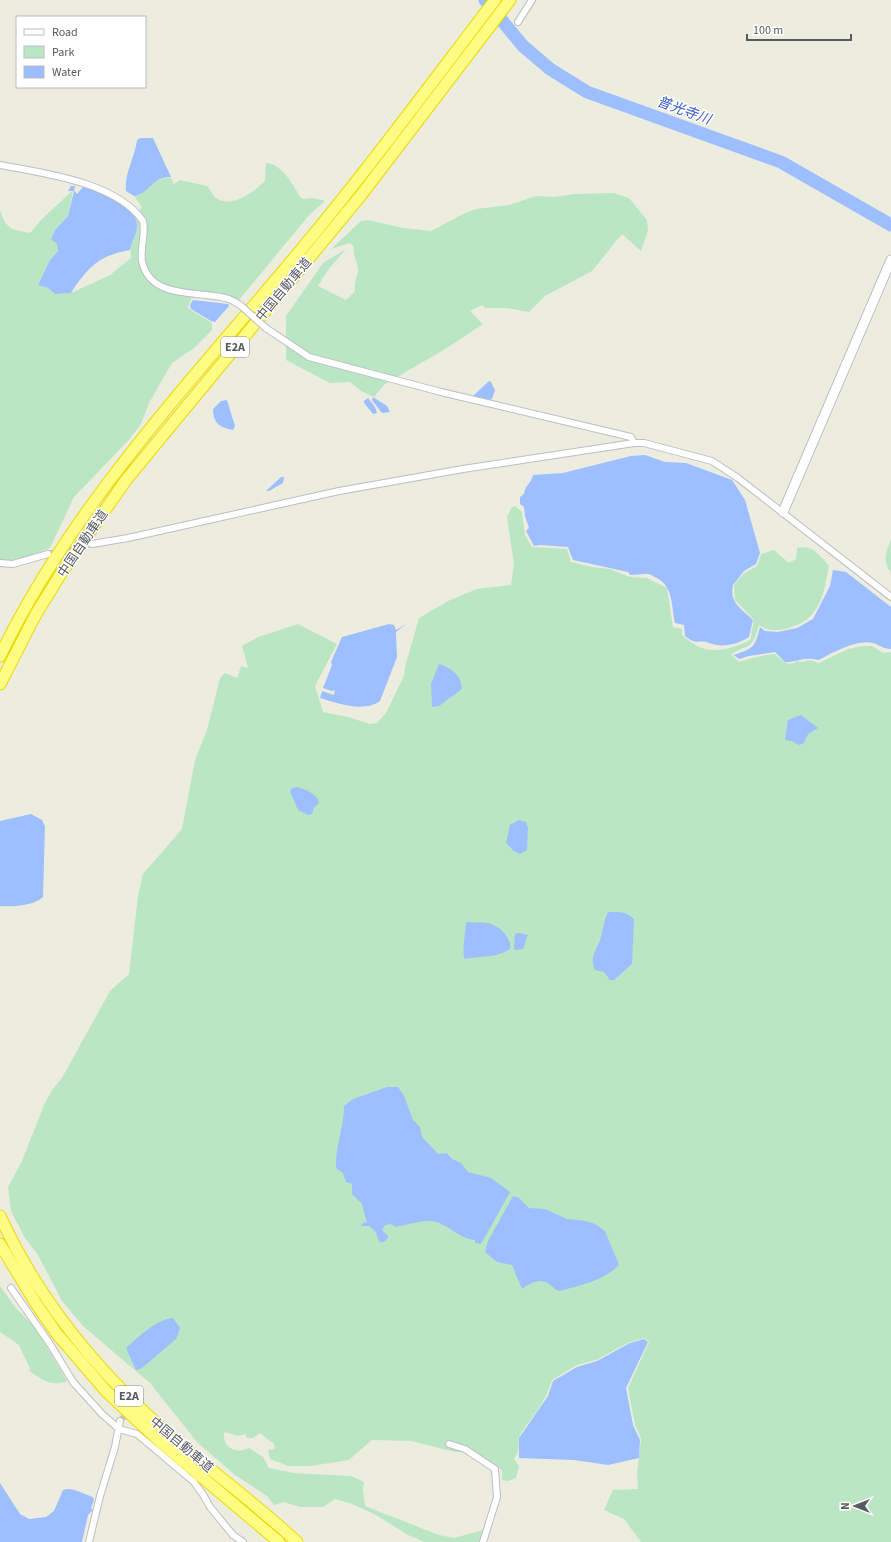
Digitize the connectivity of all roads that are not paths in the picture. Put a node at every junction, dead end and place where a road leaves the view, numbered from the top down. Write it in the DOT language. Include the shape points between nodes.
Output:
graph roads {
  1 [pos="495,0"];
  2 [pos="510,0"];
  3 [pos="532,0"];
  4 [pos="518,22"];
  5 [pos="0,165"];
  6 [pos="891,260"];
  7 [pos="634,443"];
  8 [pos="783,512"];
  9 [pos="92,544"];
  10 [pos="48,554"];
  11 [pos="0,563"];
  12 [pos="891,597"];
  13 [pos="0,656"];
  14 [pos="0,684"];
  15 [pos="0,1216"];
  16 [pos="0,1244"];
  17 [pos="10,1288"];
  18 [pos="120,1421"];
  19 [pos="119,1429"];
  20 [pos="449,1444"];
  21 [pos="89,1542"];
  22 [pos="243,1542"];
  23 [pos="279,1542"];
  24 [pos="297,1542"];
  25 [pos="484,1542"];
  1 -- 13 [label="highway, 中国自動車道 / E2A" via="354,184 118,471 52,565"];
  2 -- 14 [label="highway, 中国自動車道 / E2A" via="362,194 126,480 62,572 33,620"];
  3 -- 4 [label="street"];
  5 -- 7 [label="street, bridge" via="47,174 111,194 125,202 143,221 142,260 146,271 156,283 184,294 228,299 240,305 266,328 309,357 441,392 631,437"];
  6 -- 8 [label="street"];
  7 -- 8 [label="street" via="670,449 712,461"];
  7 -- 9 [label="street" via="339,491"];
  8 -- 12 [label="street"];
  10 -- 11 [label="street" via="13,564"];
  15 -- 24 [label="highway, 中国自動車道 / E2A" via="43,1293 87,1352 113,1381 166,1431"];
  16 -- 23 [label="highway, 中国自動車道 / E2A" via="57,1334 106,1391 158,1440"];
  17 -- 19 [label="street" via="50,1344 73,1382"];
  18 -- 19 [label="street"];
  19 -- 21 [label="street"];
  19 -- 22 [label="street" via="137,1434 194,1482 210,1507"];
  20 -- 25 [label="street" via="465,1449 495,1469 497,1498"];
}
